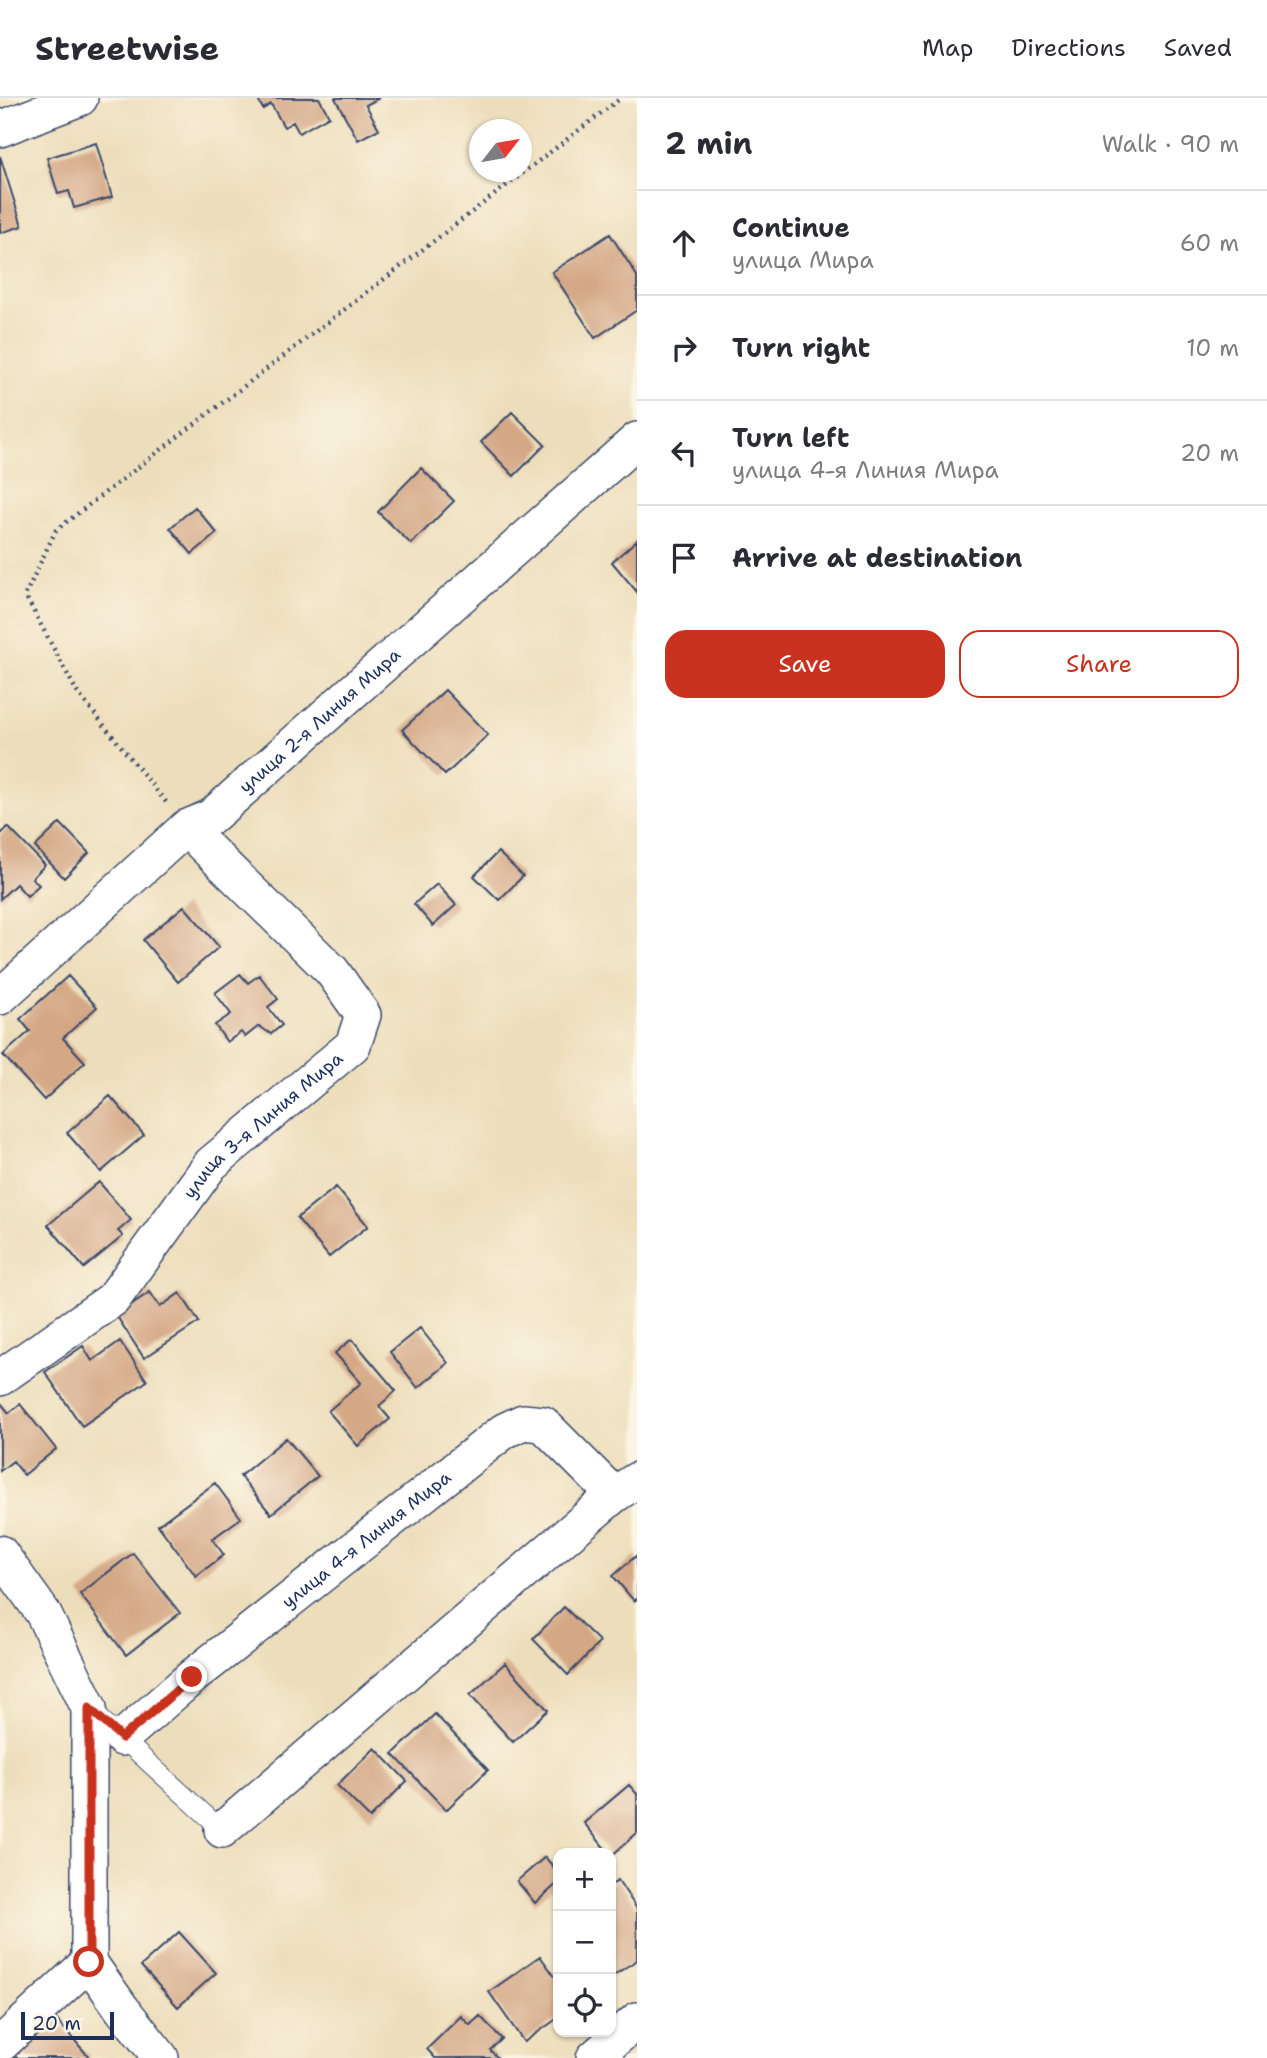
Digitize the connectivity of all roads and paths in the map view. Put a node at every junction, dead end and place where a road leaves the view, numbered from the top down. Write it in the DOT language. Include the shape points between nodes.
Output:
graph roads {
  1 [pos="80,98"];
  2 [pos="621,98"];
  3 [pos="0,129"];
  4 [pos="637,440"];
  5 [pos="186,828"];
  6 [pos="0,997"];
  7 [pos="0,1378"];
  8 [pos="626,1487"];
  9 [pos="0,1553"];
  10 [pos="89,1708"];
  11 [pos="122,1738"];
  12 [pos="222,1830"];
  13 [pos="89,1962"];
  14 [pos="637,2020"];
  15 [pos="0,2045"];
  16 [pos="161,2058"];
  17 [pos="594,2058"];
  1 -- 3 [label="street"];
  2 -- 5 [label="path" via="56,530 25,595 77,692"];
  4 -- 5 [label="street, улица 2-я Линия Мира" via="211,817"];
  5 -- 6 [label="street, улица 2-я Линия Мира"];
  5 -- 7 [label="street, улица 3-я Линия Мира" via="331,971 363,1015 352,1045 211,1164 113,1298"];
  8 -- 11 [label="street, улица 4-я Линия Мира" via="543,1424 523,1422 504,1431 192,1677"];
  8 -- 12 [label="street, улица 4-я Линия Мира"];
  9 -- 10 [label="street" via="43,1613"];
  10 -- 11 [label="lane"];
  10 -- 13 [label="street"];
  11 -- 12 [label="lane"];
  13 -- 15 [label="street"];
  13 -- 16 [label="street"];
  14 -- 17 [label="street"];
}
